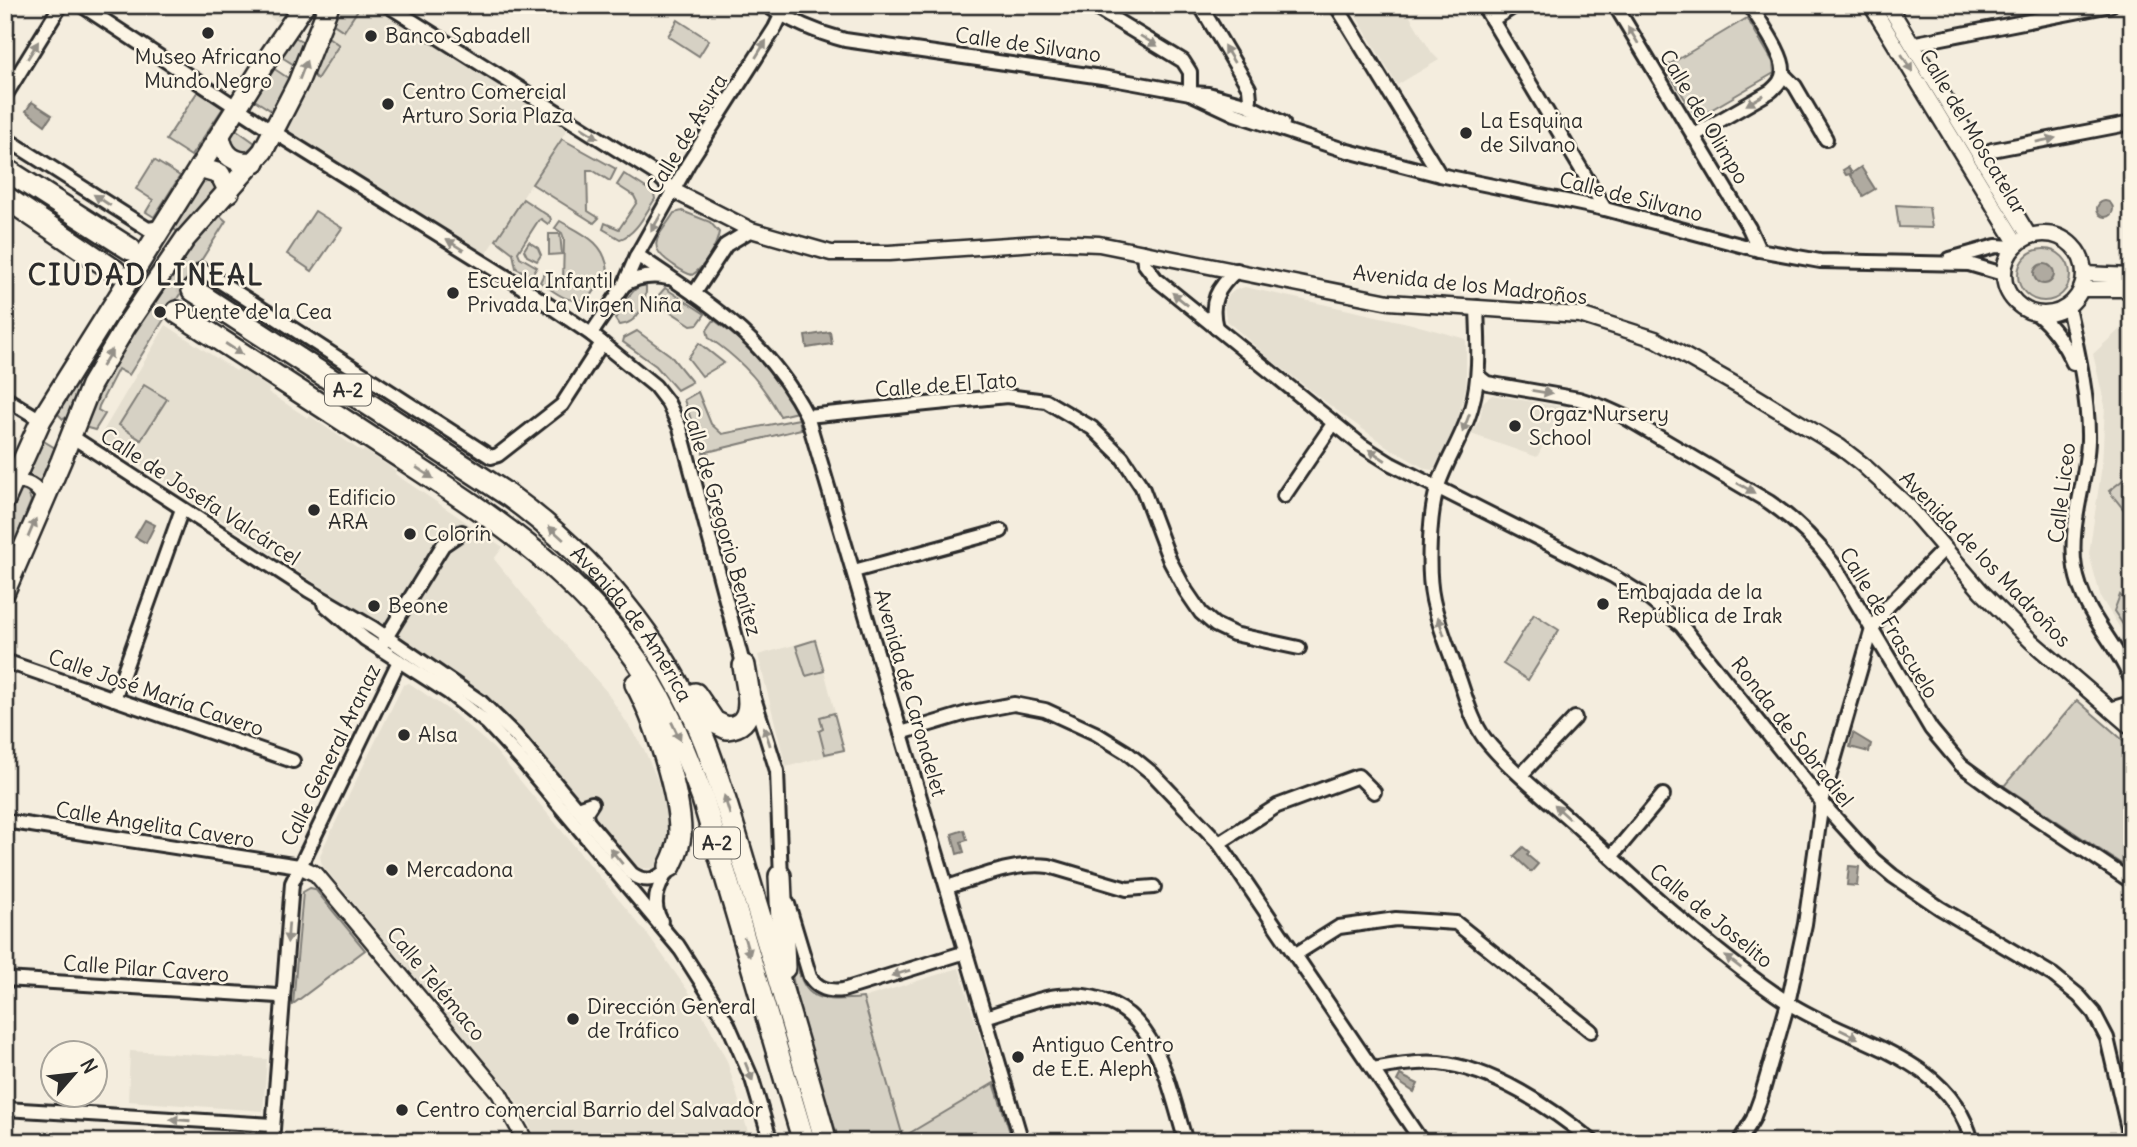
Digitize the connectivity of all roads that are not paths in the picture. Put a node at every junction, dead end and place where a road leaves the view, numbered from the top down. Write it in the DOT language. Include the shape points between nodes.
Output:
graph roads {
  1 [pos="61,5"];
  2 [pos="81,5"];
  3 [pos="304,5"];
  4 [pos="329,5"];
  5 [pos="387,5"];
  6 [pos="766,5"];
  7 [pos="1091,5"];
  8 [pos="1200,5"];
  9 [pos="1336,5"];
  10 [pos="1483,5"];
  11 [pos="1516,5"];
  12 [pos="1615,5"];
  13 [pos="1750,5"];
  14 [pos="1871,5"];
  15 [pos="1888,5"];
  16 [pos="2111,5"];
  17 [pos="784,10"];
  18 [pos="1492,20"];
  19 [pos="292,26"];
  20 [pos="317,31"];
  21 [pos="1911,44"];
  22 [pos="1783,74"];
  23 [pos="1190,93"];
  24 [pos="5,96"];
  25 [pos="1248,105"];
  26 [pos="237,107"];
  27 [pos="1235,114"];
  28 [pos="2132,123"];
  29 [pos="274,132"];
  30 [pos="220,135"];
  31 [pos="1693,136"];
  32 [pos="5,138"];
  33 [pos="1826,139"];
  34 [pos="1317,140"];
  35 [pos="1980,157"];
  36 [pos="255,162"];
  37 [pos="199,168"];
  38 [pos="5,169"];
  39 [pos="1440,174"];
  40 [pos="674,191"];
  41 [pos="229,192"];
  42 [pos="5,197"];
  43 [pos="1605,209"];
  44 [pos="729,220"];
  45 [pos="162,227"];
  46 [pos="751,230"];
  47 [pos="2020,242"];
  48 [pos="726,245"];
  49 [pos="130,249"];
  50 [pos="1759,250"];
  51 [pos="1143,251"];
  52 [pos="637,255"];
  53 [pos="1939,262"];
  54 [pos="1237,270"];
  55 [pos="115,271"];
  56 [pos="2003,274"];
  57 [pos="2084,274"];
  58 [pos="2132,276"];
  59 [pos="671,278"];
  60 [pos="198,280"];
  61 [pos="624,285"];
  62 [pos="2081,289"];
  63 [pos="2132,289"];
  64 [pos="694,294"];
  65 [pos="1477,307"];
  66 [pos="2068,307"];
  67 [pos="177,312"];
  68 [pos="2037,314"];
  69 [pos="1216,328"];
  70 [pos="591,334"];
  71 [pos="602,343"];
  72 [pos="70,372"];
  73 [pos="1478,376"];
  74 [pos="91,385"];
  75 [pos="2083,386"];
  76 [pos="5,398"];
  77 [pos="807,416"];
  78 [pos="41,420"];
  79 [pos="1333,424"];
  80 [pos="71,436"];
  81 [pos="1438,488"];
  82 [pos="9,491"];
  83 [pos="1284,496"];
  84 [pos="44,499"];
  85 [pos="182,509"];
  86 [pos="1001,531"];
  87 [pos="462,532"];
  88 [pos="1944,549"];
  89 [pos="855,571"];
  90 [pos="566,576"];
  91 [pos="5,591"];
  92 [pos="621,598"];
  93 [pos="1872,629"];
  94 [pos="383,643"];
  95 [pos="1299,648"];
  96 [pos="5,661"];
  97 [pos="399,661"];
  98 [pos="744,666"];
  99 [pos="2131,678"];
  100 [pos="2132,698"];
  101 [pos="114,699"];
  102 [pos="470,701"];
  103 [pos="2110,709"];
  104 [pos="1575,718"];
  105 [pos="2132,728"];
  106 [pos="901,733"];
  107 [pos="293,761"];
  108 [pos="1521,775"];
  109 [pos="546,781"];
  110 [pos="1374,792"];
  111 [pos="1663,795"];
  112 [pos="1822,802"];
  113 [pos="5,821"];
  114 [pos="1219,843"];
  115 [pos="1611,857"];
  116 [pos="299,866"];
  117 [pos="670,866"];
  118 [pos="780,876"];
  119 [pos="2132,882"];
  120 [pos="947,887"];
  121 [pos="1154,887"];
  122 [pos="680,949"];
  123 [pos="966,952"];
  124 [pos="1296,954"];
  125 [pos="5,979"];
  126 [pos="283,1000"];
  127 [pos="1788,1003"];
  128 [pos="789,1012"];
  129 [pos="985,1017"];
  130 [pos="1591,1031"];
  131 [pos="1373,1069"];
  132 [pos="5,1109"];
  133 [pos="273,1125"];
  134 [pos="272,1142"];
  135 [pos="526,1142"];
  136 [pos="771,1142"];
  137 [pos="804,1142"];
  138 [pos="826,1142"];
  139 [pos="1022,1142"];
  140 [pos="1186,1142"];
  141 [pos="1422,1142"];
  142 [pos="1593,1142"];
  143 [pos="1739,1142"];
  144 [pos="1972,1142"];
  145 [pos="2131,1142"];
  24 -- 1 [label="street, one-way"];
  2 -- 26 [label="street, Calle de Gregorio Benítez"];
  3 -- 19 [label="main road"];
  4 -- 20 [label="main road"];
  5 -- 40 [label="street, one-way" via="656,174"];
  6 -- 17 [label="street, Calle de Silvano"];
  7 -- 23 [label="street, one-way" via="1183,61 1191,72"];
  25 -- 8 [label="street, one-way" via="1249,88"];
  9 -- 39 [label="street"];
  10 -- 18 [label="street"];
  11 -- 18 [label="street"];
  31 -- 12 [label="street, Calle del Olimpo, one-way"];
  13 -- 22 [label="street" via="1780,56"];
  14 -- 47 [label="street, Calle del Moscatelar, one-way"];
  15 -- 21 [label="street, Calle del Moscatelar"];
  16 -- 21 [label="street"];
  17 -- 23 [label="street, Calle de Silvano" via="819,33 845,40"];
  40 -- 17 [label="street, Calle de Asura, one-way"];
  18 -- 43 [label="street"];
  19 -- 20 [label="main road" via="300,33"];
  19 -- 26 [label="main road"];
  29 -- 20 [label="main road, one-way"];
  21 -- 35 [label="street, Calle del Moscatelar"];
  22 -- 31 [label="street, one-way" via="1771,91"];
  22 -- 33 [label="street"];
  23 -- 25 [label="street, Calle de Silvano"];
  23 -- 27 [label="street, Calle de Silvano"];
  25 -- 27 [label="street"];
  25 -- 34 [label="street, Calle de Silvano"];
  26 -- 29 [label="street, Calle de Gregorio Benítez"];
  26 -- 30 [label="main road"];
  27 -- 34 [label="street, Calle de Silvano"];
  35 -- 28 [label="street, one-way" via="1992,150"];
  29 -- 36 [label="main road"];
  70 -- 29 [label="street, Calle de Gregorio Benítez, one-way"];
  30 -- 36 [label="main road" via="221,145 236,161"];
  30 -- 37 [label="main road"];
  31 -- 50 [label="street, Calle del Olimpo"];
  45 -- 32 [label="street, one-way" via="148,229"];
  34 -- 39 [label="street, Calle de Silvano"];
  35 -- 47 [label="street, Calle del Moscatelar"];
  36 -- 41 [label="main road"];
  37 -- 41 [label="main road" via="220,174"];
  37 -- 45 [label="main road"];
  38 -- 49 [label="highway"];
  39 -- 43 [label="street, Calle de Silvano"];
  40 -- 44 [label="street, Avenida de los Madroños"];
  40 -- 52 [label="street, Calle de Asura, one-way"];
  74 -- 41 [label="main road, one-way" via="185,239"];
  42 -- 55 [label="highway"];
  43 -- 50 [label="street, Calle de Silvano"];
  44 -- 46 [label="street, Avenida de los Madroños"];
  44 -- 48 [label="street"];
  45 -- 72 [label="main road"];
  46 -- 48 [label="street"];
  46 -- 51 [label="street, Avenida de los Madroños" via="812,249 852,254 1051,242"];
  47 -- 53 [label="street, Calle de Silvano"];
  47 -- 56 [label="street" via="2007,257"];
  47 -- 57 [label="street" via="2045,234 2060,237 2073,246"];
  48 -- 64 [label="street"];
  50 -- 53 [label="street, Calle de Silvano" via="1820,261"];
  51 -- 54 [label="street, Avenida de los Madroños"];
  69 -- 51 [label="street, Ronda de Sobradiel, one-way" via="1147,270"];
  52 -- 59 [label="street, Avenida de Carondelet"];
  52 -- 61 [label="street, Calle de Asura"];
  53 -- 56 [label="street, Calle de Silvano" via="1969,264"];
  54 -- 65 [label="street, Avenida de los Madroños" via="1377,300"];
  54 -- 69 [label="street" via="1215,295"];
  56 -- 68 [label="street" via="2013,301"];
  57 -- 58 [label="street"];
  57 -- 62 [label="street"];
  59 -- 61 [label="street" via="649,276"];
  59 -- 64 [label="street, Avenida de Carondelet"];
  60 -- 71 [label="street" via="494,457 562,405"];
  92 -- 60 [label="highway, Avenida de América / A-2, one-way" via="542,520"];
  61 -- 70 [label="street, Calle de Asura"];
  62 -- 63 [label="street"];
  62 -- 66 [label="street"];
  64 -- 77 [label="street, Avenida de Carondelet" via="762,349"];
  65 -- 73 [label="street, Calle de Joselito"];
  65 -- 88 [label="street, Avenida de los Madroños" via="1580,315 1676,349 1840,447 1893,491"];
  66 -- 68 [label="street"];
  66 -- 75 [label="street, Calle Liceo"];
  67 -- 90 [label="highway, Avenida de América / A-2, one-way" via="485,512"];
  68 -- 75 [label="street, Calle Liceo" via="2064,344"];
  69 -- 79 [label="street, Ronda de Sobradiel"];
  70 -- 71 [label="street, Calle de Gregorio Benítez"];
  71 -- 98 [label="street, Calle de Gregorio Benítez" via="647,378 675,417"];
  72 -- 74 [label="street"];
  72 -- 78 [label="main road"];
  73 -- 81 [label="street, Calle de Joselito, one-way" via="1467,422"];
  73 -- 93 [label="street, Calle de Frascuelo, one-way" via="1487,383 1579,398 1623,416 1769,502 1818,544"];
  74 -- 80 [label="main road"];
  75 -- 99 [label="street, Calle Liceo" via="2088,442 2074,564 2085,604"];
  76 -- 78 [label="street"];
  77 -- 89 [label="street, Avenida de Carondelet"];
  77 -- 95 [label="street, Calle de El Tato" via="1007,396 1046,401 1092,428 1122,457 1142,487 1170,561 1201,613 1234,634"];
  78 -- 80 [label="main road"];
  78 -- 82 [label="main road"];
  81 -- 79 [label="street, Ronda de Sobradiel, one-way" via="1391,464"];
  79 -- 83 [label="street"];
  80 -- 84 [label="main road"];
  80 -- 85 [label="street, Calle de Josefa Valcárcel"];
  108 -- 81 [label="street, Calle de Joselito, one-way" via="1485,738 1474,718 1433,599 1430,553"];
  81 -- 112 [label="street, Ronda de Sobradiel" via="1612,576 1665,611 1689,634"];
  82 -- 84 [label="street" via="25,481"];
  91 -- 84 [label="main road, one-way"];
  85 -- 94 [label="street, Calle de Josefa Valcárcel" via="308,590 347,625"];
  85 -- 101 [label="street"];
  86 -- 89 [label="street"];
  87 -- 94 [label="street, Calle General Aranaz" via="443,545"];
  88 -- 93 [label="street"];
  88 -- 103 [label="street, Avenida de los Madroños" via="2031,641"];
  89 -- 106 [label="street, Avenida de Carondelet"];
  90 -- 117 [label="highway" via="652,718 679,822 679,844"];
  90 -- 137 [label="highway, Avenida de América / A-2, one-way" via="639,664 685,750 704,799"];
  92 -- 98 [label="highway" via="656,632 708,715 721,726 739,724 749,711"];
  128 -- 92 [label="highway, Avenida de América / A-2, one-way" via="705,743 663,658"];
  93 -- 112 [label="street"];
  93 -- 119 [label="street, Calle de Frascuelo" via="1931,729 1961,765"];
  94 -- 97 [label="street, Calle de Josefa Valcárcel"];
  94 -- 102 [label="street, Calle de Josefa Valcárcel"];
  96 -- 101 [label="street, Calle José María Cavero"];
  97 -- 102 [label="street, Calle de Josefa Valcárcel"];
  97 -- 116 [label="street, Calle General Aranaz"];
  118 -- 98 [label="street, Calle de Gregorio Benítez, one-way" via="777,771"];
  100 -- 103 [label="street" via="2130,703"];
  101 -- 107 [label="street, Calle José María Cavero"];
  102 -- 109 [label="street, Calle de Josefa Valcárcel"];
  102 -- 109 [label="street, Calle de Josefa Valcárcel" via="504,731 513,733 514,742"];
  103 -- 105 [label="street, Avenida de los Madroños"];
  104 -- 108 [label="street"];
  106 -- 114 [label="street" via="993,706 1014,704 1045,710 1126,752"];
  106 -- 120 [label="street, Avenida de Carondelet"];
  115 -- 108 [label="street, Calle de Joselito, one-way"];
  117 -- 109 [label="street, Calle de Josefa Valcárcel, one-way" via="653,880 636,877 577,808"];
  109 -- 122 [label="street, Calle de Josefa Valcárcel"];
  110 -- 114 [label="street" via="1358,775 1278,806"];
  111 -- 115 [label="street"];
  112 -- 127 [label="street" via="1805,924"];
  112 -- 145 [label="street, Ronda de Sobradiel" via="1893,876 2053,975 2079,996 2107,1038"];
  113 -- 116 [label="street, Calle Angelita Cavero"];
  114 -- 124 [label="street"];
  127 -- 115 [label="street, Calle de Joselito, one-way" via="1695,933"];
  116 -- 126 [label="street, Calle General Aranaz, one-way" via="291,888"];
  116 -- 135 [label="street, Calle Telémaco" via="316,874 499,1093"];
  117 -- 122 [label="street, Calle de Josefa Valcárcel" via="654,904"];
  123 -- 118 [label="street, Calle de Gregorio Benítez, one-way" via="843,990 823,989 810,976"];
  118 -- 128 [label="highway"];
  120 -- 121 [label="street" via="1035,864 1127,889"];
  120 -- 123 [label="street, Avenida de Carondelet"];
  122 -- 136 [label="street, Calle de Josefa Valcárcel, one-way" via="728,1024 752,1079"];
  123 -- 129 [label="street, Avenida de Carondelet"];
  124 -- 130 [label="street" via="1339,927 1396,919 1456,923"];
  124 -- 131 [label="street"];
  125 -- 126 [label="street, Calle Pilar Cavero" via="278,996"];
  126 -- 133 [label="street, Calle General Aranaz"];
  127 -- 143 [label="street" via="1761,1097"];
  127 -- 144 [label="street, Calle de Joselito, one-way" via="1916,1067 1943,1087 1958,1107"];
  128 -- 138 [label="highway, Avenida de América / A-2"];
  129 -- 139 [label="street, Avenida de Carondelet"];
  129 -- 140 [label="street" via="1057,996 1098,1000 1128,1014 1150,1036 1161,1060"];
  131 -- 141 [label="street"];
  131 -- 142 [label="street" via="1436,1062 1465,1067 1522,1094"];
  133 -- 132 [label="street, one-way"];
  133 -- 134 [label="street, Calle General Aranaz"];
}
